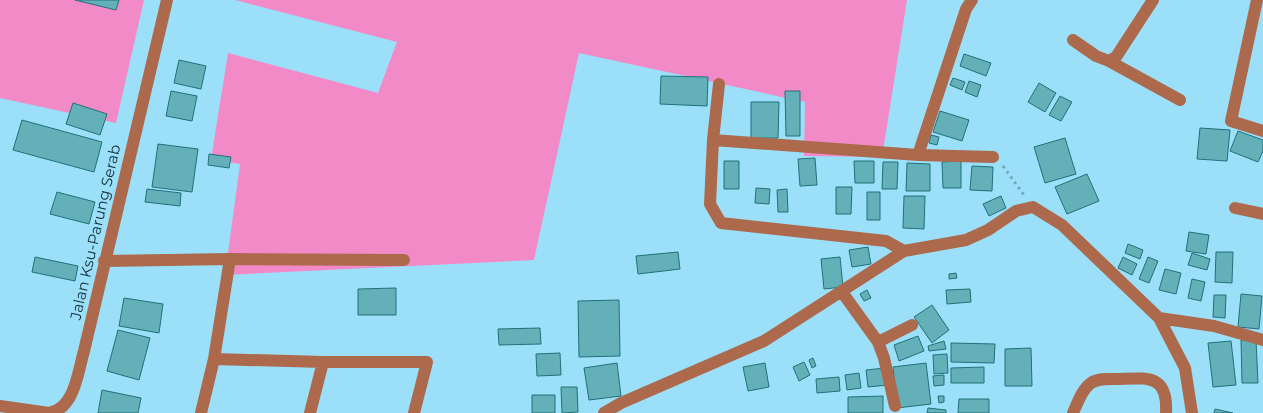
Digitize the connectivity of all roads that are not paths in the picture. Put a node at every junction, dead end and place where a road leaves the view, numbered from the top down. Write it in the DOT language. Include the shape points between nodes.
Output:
graph roads {
  1 [pos="167,0"];
  2 [pos="972,0"];
  3 [pos="1154,0"];
  4 [pos="1257,0"];
  5 [pos="1073,40"];
  6 [pos="1108,61"];
  7 [pos="720,84"];
  8 [pos="1180,100"];
  9 [pos="1263,131"];
  10 [pos="713,140"];
  11 [pos="918,155"];
  12 [pos="993,157"];
  13 [pos="1235,208"];
  14 [pos="1263,214"];
  15 [pos="904,251"];
  16 [pos="230,259"];
  17 [pos="404,260"];
  18 [pos="104,261"];
  19 [pos="842,292"];
  20 [pos="1159,318"];
  21 [pos="912,325"];
  22 [pos="1263,340"];
  23 [pos="878,342"];
  24 [pos="214,359"];
  25 [pos="323,362"];
  26 [pos="0,406"];
  27 [pos="895,406"];
  28 [pos="621,408"];
  29 [pos="43,412"];
  30 [pos="200,413"];
  31 [pos="310,413"];
  32 [pos="414,413"];
  33 [pos="604,413"];
  34 [pos="1073,413"];
  35 [pos="1166,413"];
  36 [pos="1192,413"];
  1 -- 18 [label="street, Jalan Ksu-Parung Serab"];
  2 -- 11 [label="street" via="966,9"];
  3 -- 6 [label="street" via="1116,57"];
  4 -- 9 [label="street" via="1231,121"];
  5 -- 6 [label="street"];
  6 -- 8 [label="street"];
  7 -- 10 [label="street"];
  10 -- 11 [label="street"];
  10 -- 15 [label="street" via="710,204 721,223 886,241"];
  11 -- 12 [label="street"];
  13 -- 14 [label="street"];
  15 -- 19 [label="street"];
  15 -- 20 [label="street" via="966,240 1016,211 1033,208 1062,226"];
  16 -- 17 [label="street"];
  16 -- 18 [label="street"];
  16 -- 24 [label="street"];
  18 -- 29 [label="street, Jalan Ksu-Parung Serab" via="70,398 55,412"];
  19 -- 23 [label="street"];
  19 -- 28 [label="street" via="764,341"];
  20 -- 22 [label="street" via="1214,326"];
  20 -- 36 [label="street" via="1185,368"];
  21 -- 23 [label="street"];
  23 -- 27 [label="street"];
  24 -- 25 [label="street"];
  24 -- 30 [label="street"];
  25 -- 31 [label="street"];
  25 -- 32 [label="street" via="427,362"];
  26 -- 29 [label="street, Jalan Ksu-Parung Serab"];
  28 -- 33 [label="street"];
  34 -- 35 [label="street" via="1089,383 1146,378 1161,385 1165,392"];
}
